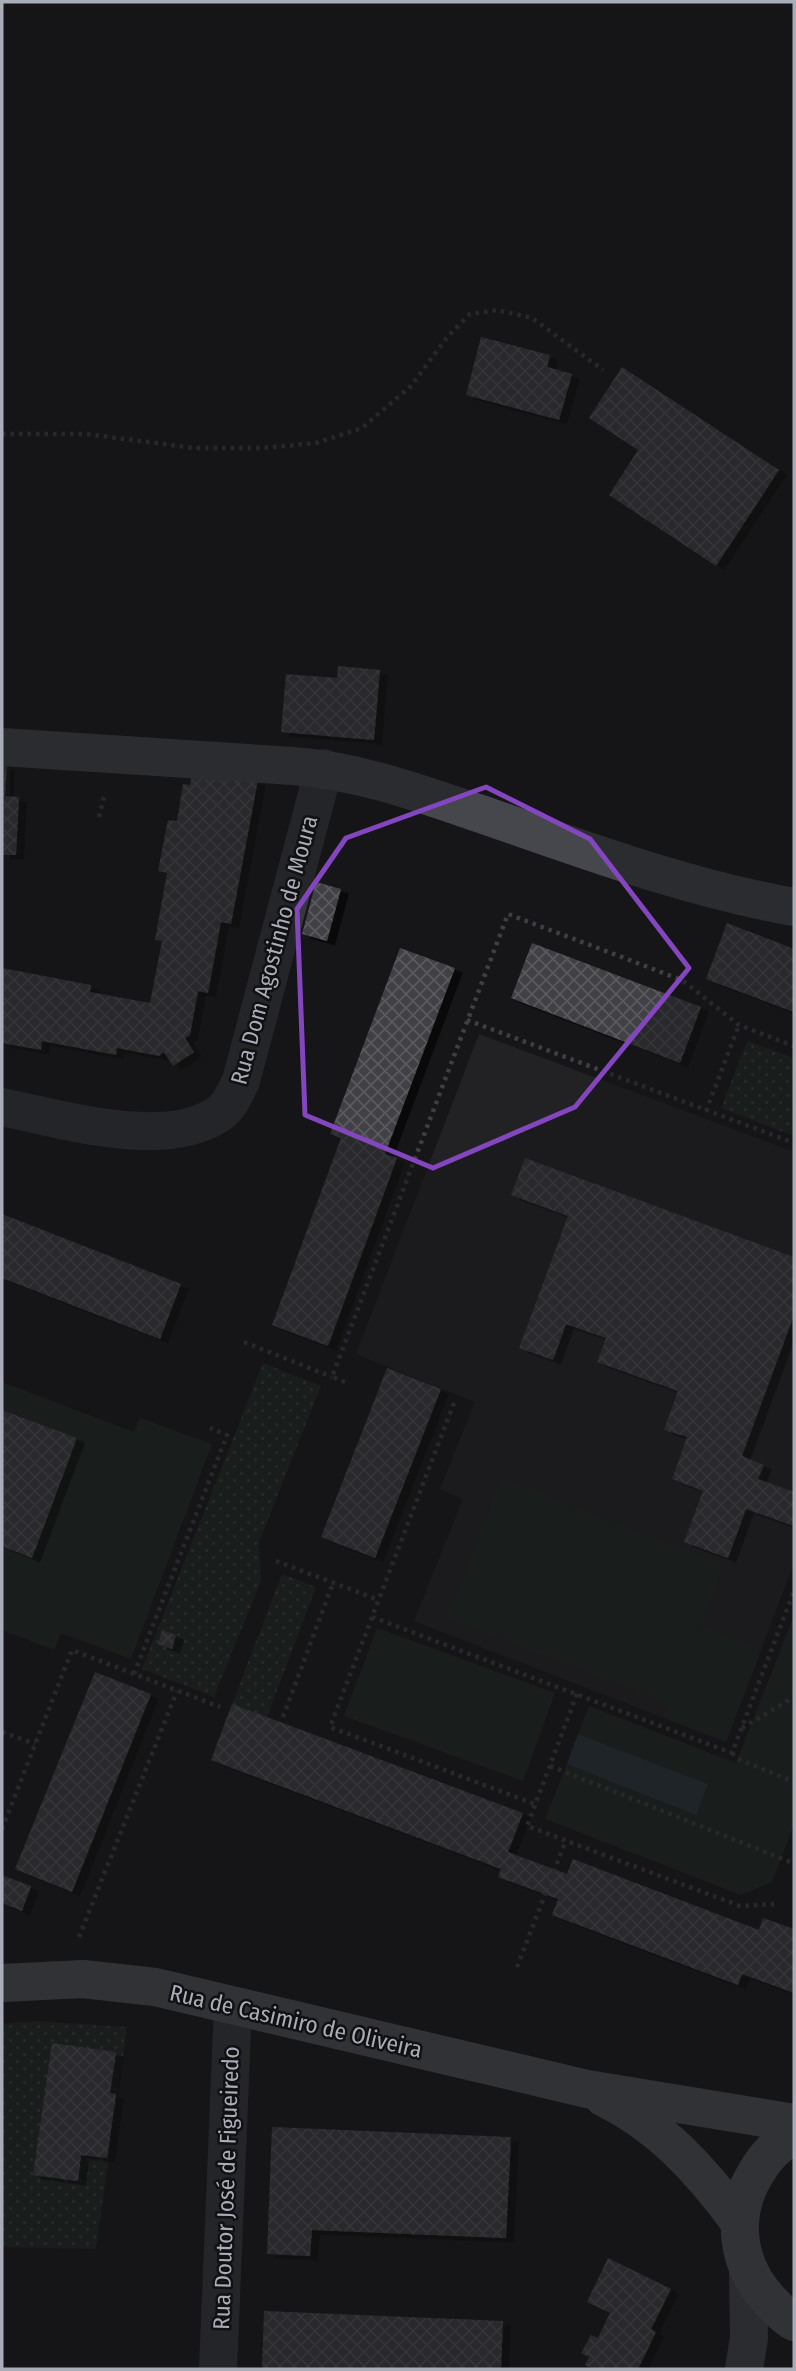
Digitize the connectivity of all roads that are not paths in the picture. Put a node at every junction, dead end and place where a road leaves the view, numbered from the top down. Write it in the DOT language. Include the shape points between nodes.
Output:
graph roads {
  1 [pos="2,747"];
  2 [pos="324,768"];
  3 [pos="794,907"];
  4 [pos="2,1107"];
  5 [pos="2,1983"];
  6 [pos="233,2006"];
  7 [pos="587,2090"];
  8 [pos="794,2123"];
  9 [pos="794,2136"];
  10 [pos="739,2222"];
  11 [pos="748,2270"];
  12 [pos="794,2322"];
  13 [pos="218,2369"];
  14 [pos="744,2369"];
  1 -- 2 [label="street"];
  2 -- 3 [label="street" via="427,795 691,885"];
  2 -- 4 [label="street, Rua Dom Agostinho de Moura" via="241,1081 219,1114 180,1130 156,1131 83,1124"];
  5 -- 6 [label="main road, Rua de Casimiro de Oliveira" via="106,1981"];
  6 -- 7 [label="main road, Rua de Casimiro de Oliveira"];
  6 -- 13 [label="street, Rua Doutor José de Figueiredo"];
  7 -- 8 [label="main road"];
  7 -- 10 [label="main road" via="657,2131 707,2181"];
  9 -- 10 [label="main road" via="763,2161 746,2189"];
  10 -- 11 [label="main road"];
  11 -- 12 [label="main road" via="765,2295"];
  11 -- 14 [label="street" via="749,2338"];
}
